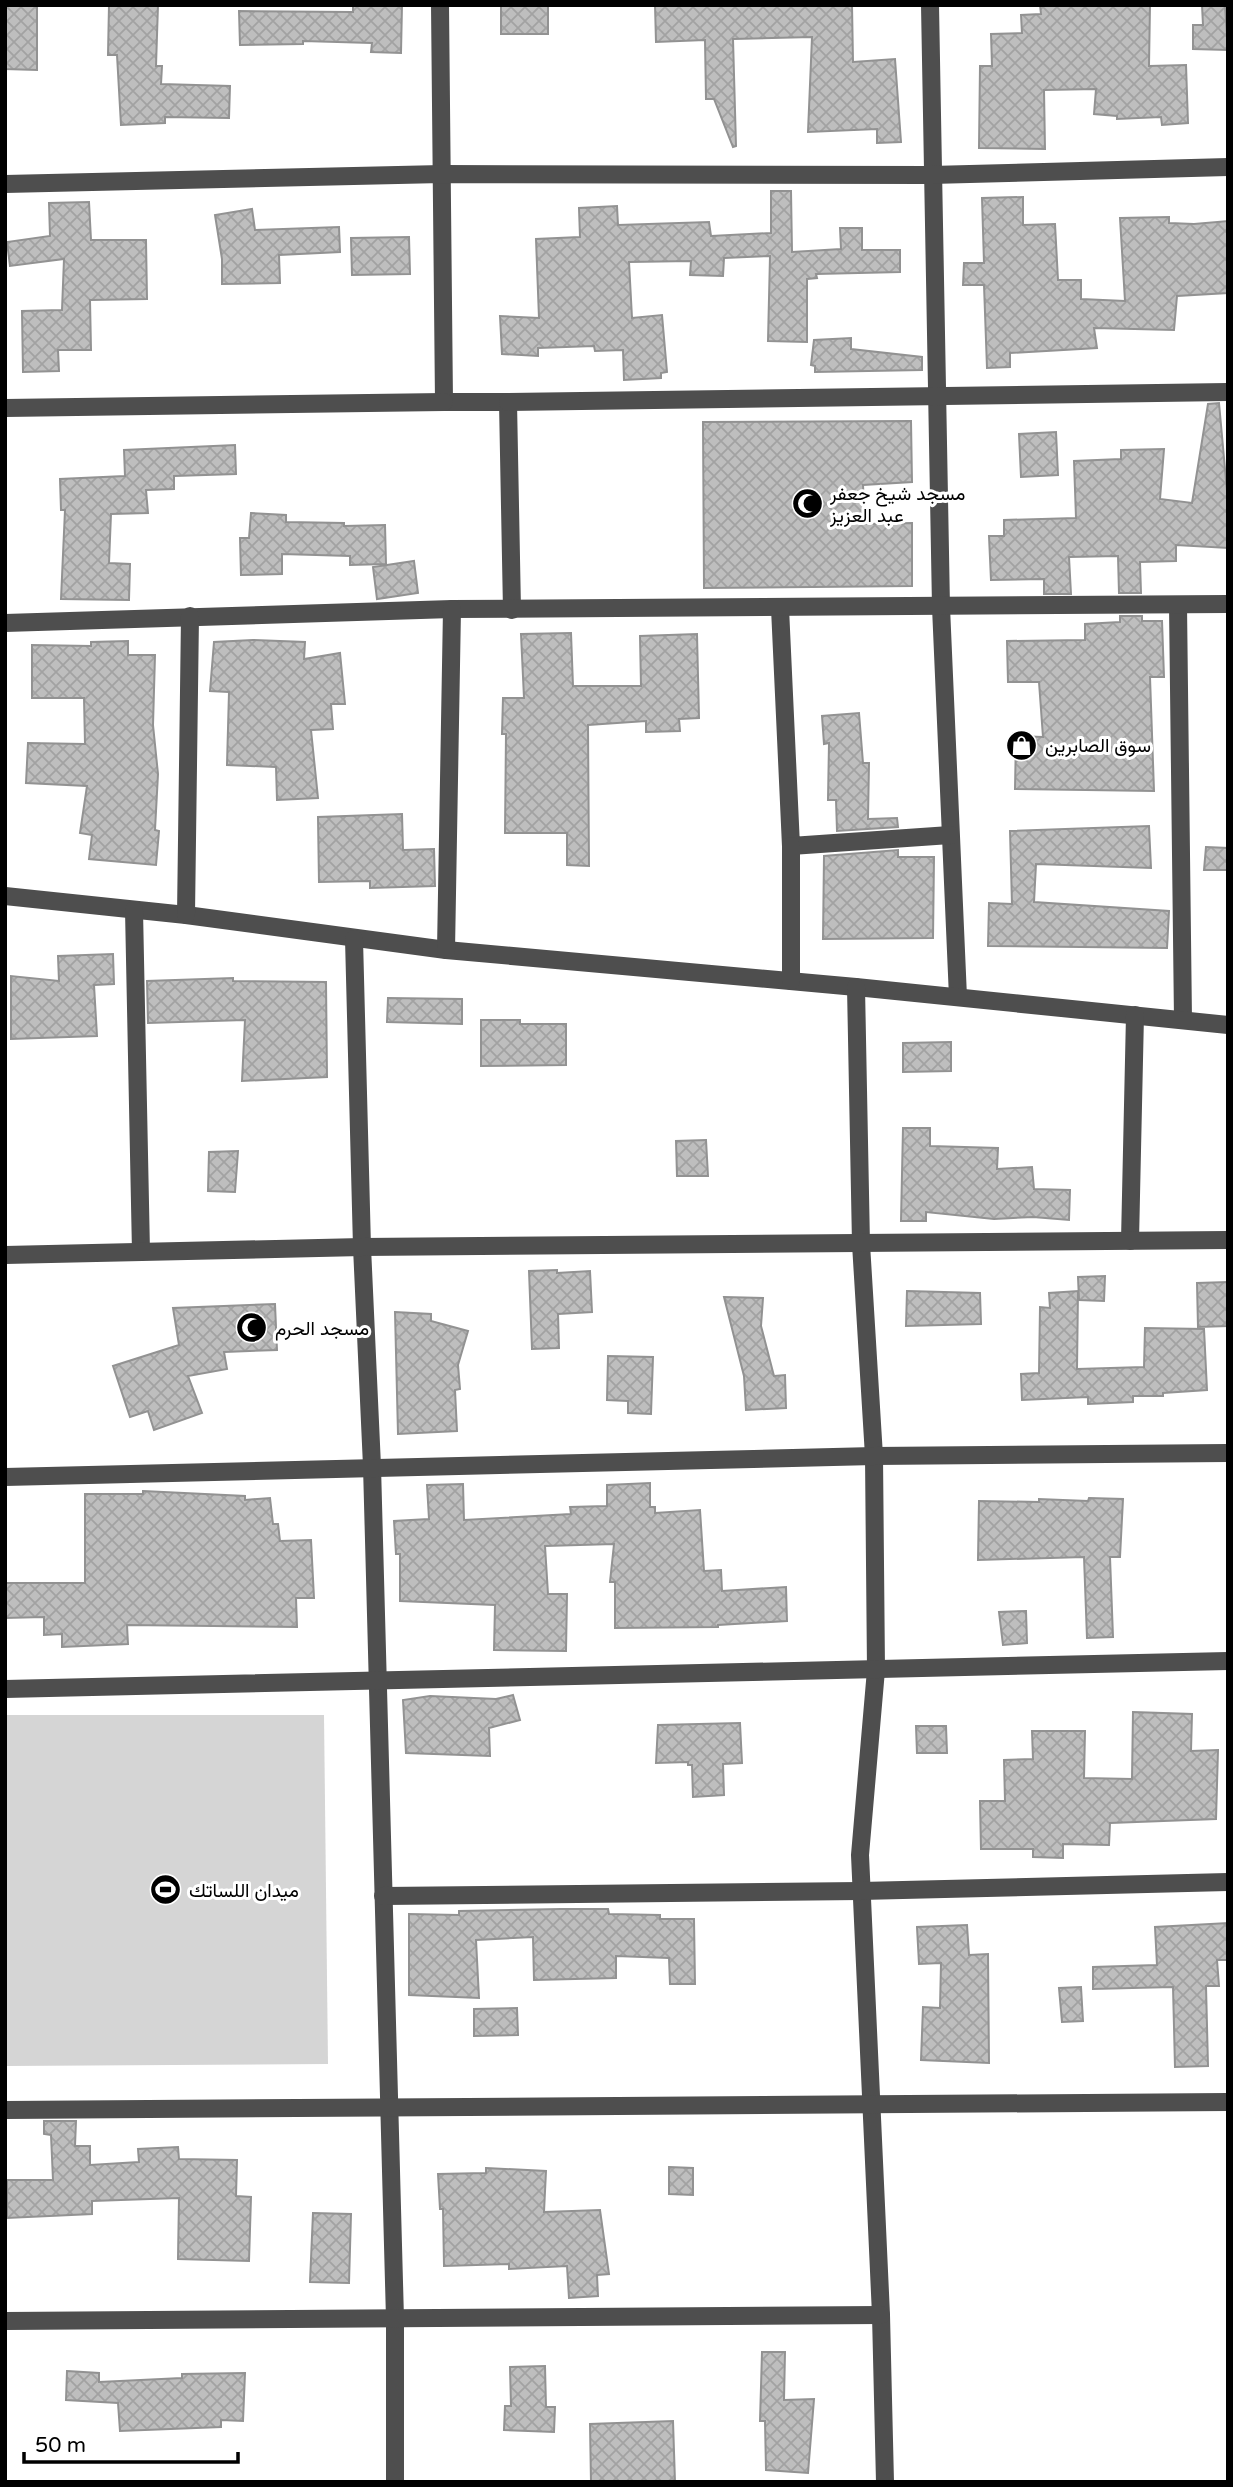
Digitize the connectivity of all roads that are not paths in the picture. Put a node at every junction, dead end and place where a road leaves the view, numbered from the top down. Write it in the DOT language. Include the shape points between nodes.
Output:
graph roads {
  1 [pos="440,5"];
  2 [pos="930,5"];
  3 [pos="1228,167"];
  4 [pos="442,174"];
  5 [pos="931,175"];
  6 [pos="5,184"];
  7 [pos="1228,392"];
  8 [pos="937,396"];
  9 [pos="444,402"];
  10 [pos="508,402"];
  11 [pos="5,408"];
  12 [pos="1228,604"];
  13 [pos="1178,605"];
  14 [pos="941,607"];
  15 [pos="780,608"];
  16 [pos="452,609"];
  17 [pos="512,610"];
  18 [pos="190,616"];
  19 [pos="5,623"];
  20 [pos="950,835"];
  21 [pos="791,846"];
  22 [pos="5,896"];
  23 [pos="134,910"];
  24 [pos="186,915"];
  25 [pos="354,939"];
  26 [pos="446,950"];
  27 [pos="791,982"];
  28 [pos="856,987"];
  29 [pos="958,997"];
  30 [pos="1135,1015"];
  31 [pos="1183,1020"];
  32 [pos="1228,1025"];
  33 [pos="1228,1240"];
  34 [pos="1130,1241"];
  35 [pos="861,1244"];
  36 [pos="362,1247"];
  37 [pos="141,1252"];
  38 [pos="5,1255"];
  39 [pos="1228,1453"];
  40 [pos="874,1456"];
  41 [pos="372,1466"];
  42 [pos="5,1477"];
  43 [pos="1228,1661"];
  44 [pos="876,1670"];
  45 [pos="376,1680"];
  46 [pos="5,1689"];
  47 [pos="1228,1882"];
  48 [pos="861,1891"];
  49 [pos="383,1896"];
  50 [pos="1228,2102"];
  51 [pos="388,2105"];
  52 [pos="872,2105"];
  53 [pos="5,2110"];
  54 [pos="881,2315"];
  55 [pos="395,2319"];
  56 [pos="5,2320"];
  57 [pos="395,2482"];
  58 [pos="885,2482"];
  1 -- 4 [label="street"];
  2 -- 5 [label="street"];
  3 -- 5 [label="street"];
  4 -- 5 [label="street"];
  4 -- 6 [label="street"];
  4 -- 9 [label="street"];
  5 -- 8 [label="street"];
  7 -- 8 [label="street"];
  8 -- 10 [label="street"];
  8 -- 14 [label="street"];
  9 -- 10 [label="street"];
  9 -- 11 [label="street"];
  10 -- 17 [label="street"];
  12 -- 13 [label="street"];
  13 -- 14 [label="street"];
  13 -- 31 [label="street"];
  14 -- 15 [label="street"];
  14 -- 20 [label="street"];
  15 -- 17 [label="street"];
  15 -- 21 [label="street"];
  16 -- 17 [label="street"];
  16 -- 18 [label="street"];
  16 -- 26 [label="street"];
  18 -- 19 [label="street"];
  18 -- 24 [label="street"];
  20 -- 21 [label="street"];
  20 -- 29 [label="street"];
  21 -- 27 [label="street"];
  22 -- 23 [label="street"];
  23 -- 24 [label="street"];
  23 -- 37 [label="street"];
  24 -- 25 [label="street"];
  25 -- 26 [label="street"];
  25 -- 36 [label="street"];
  26 -- 27 [label="street"];
  27 -- 28 [label="street"];
  28 -- 29 [label="street"];
  28 -- 35 [label="street"];
  29 -- 30 [label="street"];
  30 -- 31 [label="street"];
  30 -- 34 [label="street"];
  31 -- 32 [label="street"];
  33 -- 34 [label="street"];
  34 -- 35 [label="street"];
  35 -- 36 [label="street"];
  35 -- 40 [label="street"];
  36 -- 37 [label="street"];
  36 -- 41 [label="street"];
  37 -- 38 [label="street"];
  39 -- 40 [label="street"];
  40 -- 41 [label="street"];
  40 -- 44 [label="street"];
  41 -- 42 [label="street"];
  41 -- 45 [label="street"];
  43 -- 44 [label="street"];
  44 -- 45 [label="street"];
  44 -- 48 [label="street" via="861,1827"];
  45 -- 46 [label="street"];
  45 -- 49 [label="street"];
  47 -- 48 [label="street"];
  48 -- 49 [label="street"];
  48 -- 52 [label="street"];
  49 -- 51 [label="street"];
  50 -- 52 [label="street"];
  51 -- 52 [label="street"];
  51 -- 53 [label="street"];
  51 -- 55 [label="street"];
  52 -- 54 [label="street"];
  54 -- 55 [label="street"];
  54 -- 58 [label="street"];
  55 -- 56 [label="street"];
  55 -- 57 [label="street"];
}
